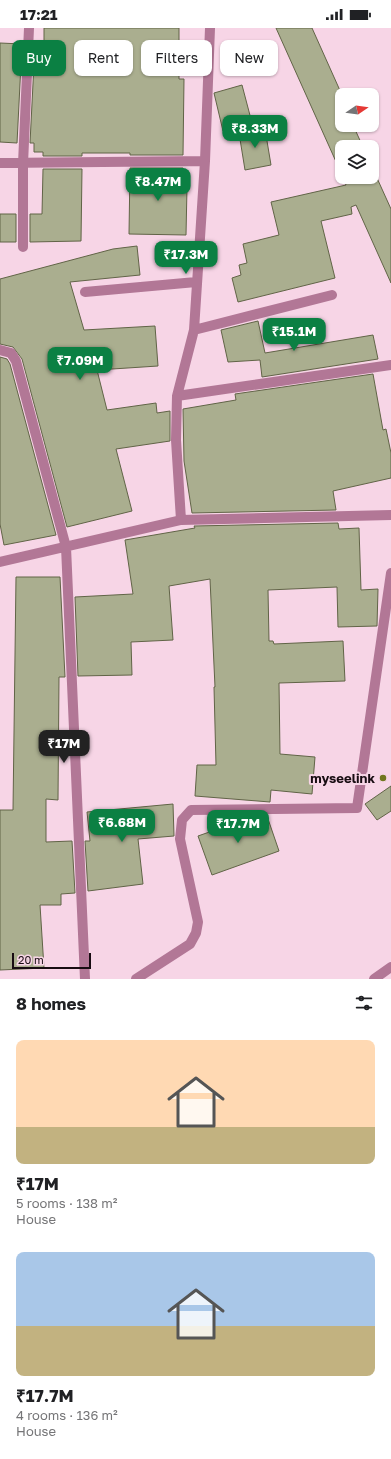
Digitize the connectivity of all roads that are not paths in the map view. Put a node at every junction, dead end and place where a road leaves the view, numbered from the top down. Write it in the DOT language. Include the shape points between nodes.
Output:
graph roads {
  1 [pos="29,28"];
  2 [pos="210,28"];
  3 [pos="205,161"];
  4 [pos="0,163"];
  5 [pos="23,164"];
  6 [pos="23,247"];
  7 [pos="196,282"];
  8 [pos="85,292"];
  9 [pos="332,295"];
  10 [pos="194,330"];
  11 [pos="0,350"];
  12 [pos="391,365"];
  13 [pos="178,396"];
  14 [pos="391,515"];
  15 [pos="181,520"];
  16 [pos="66,547"];
  17 [pos="0,562"];
  18 [pos="391,573"];
  19 [pos="391,967"];
  20 [pos="85,979"];
  21 [pos="136,979"];
  22 [pos="374,979"];
  1 -- 5 [label="street"];
  2 -- 3 [label="street"];
  3 -- 5 [label="street"];
  3 -- 7 [label="street"];
  4 -- 5 [label="street"];
  5 -- 6 [label="street"];
  7 -- 8 [label="street"];
  7 -- 10 [label="street"];
  9 -- 10 [label="street"];
  10 -- 13 [label="street"];
  11 -- 16 [label="street" via="11,353 16,361"];
  12 -- 13 [label="street"];
  13 -- 15 [label="street" via="176,440"];
  14 -- 15 [label="street"];
  15 -- 16 [label="street"];
  16 -- 17 [label="street"];
  16 -- 20 [label="street"];
  18 -- 21 [label="street" via="357,808 191,810 182,820 180,839 198,922 196,933 190,944"];
  19 -- 22 [label="street"];
}
